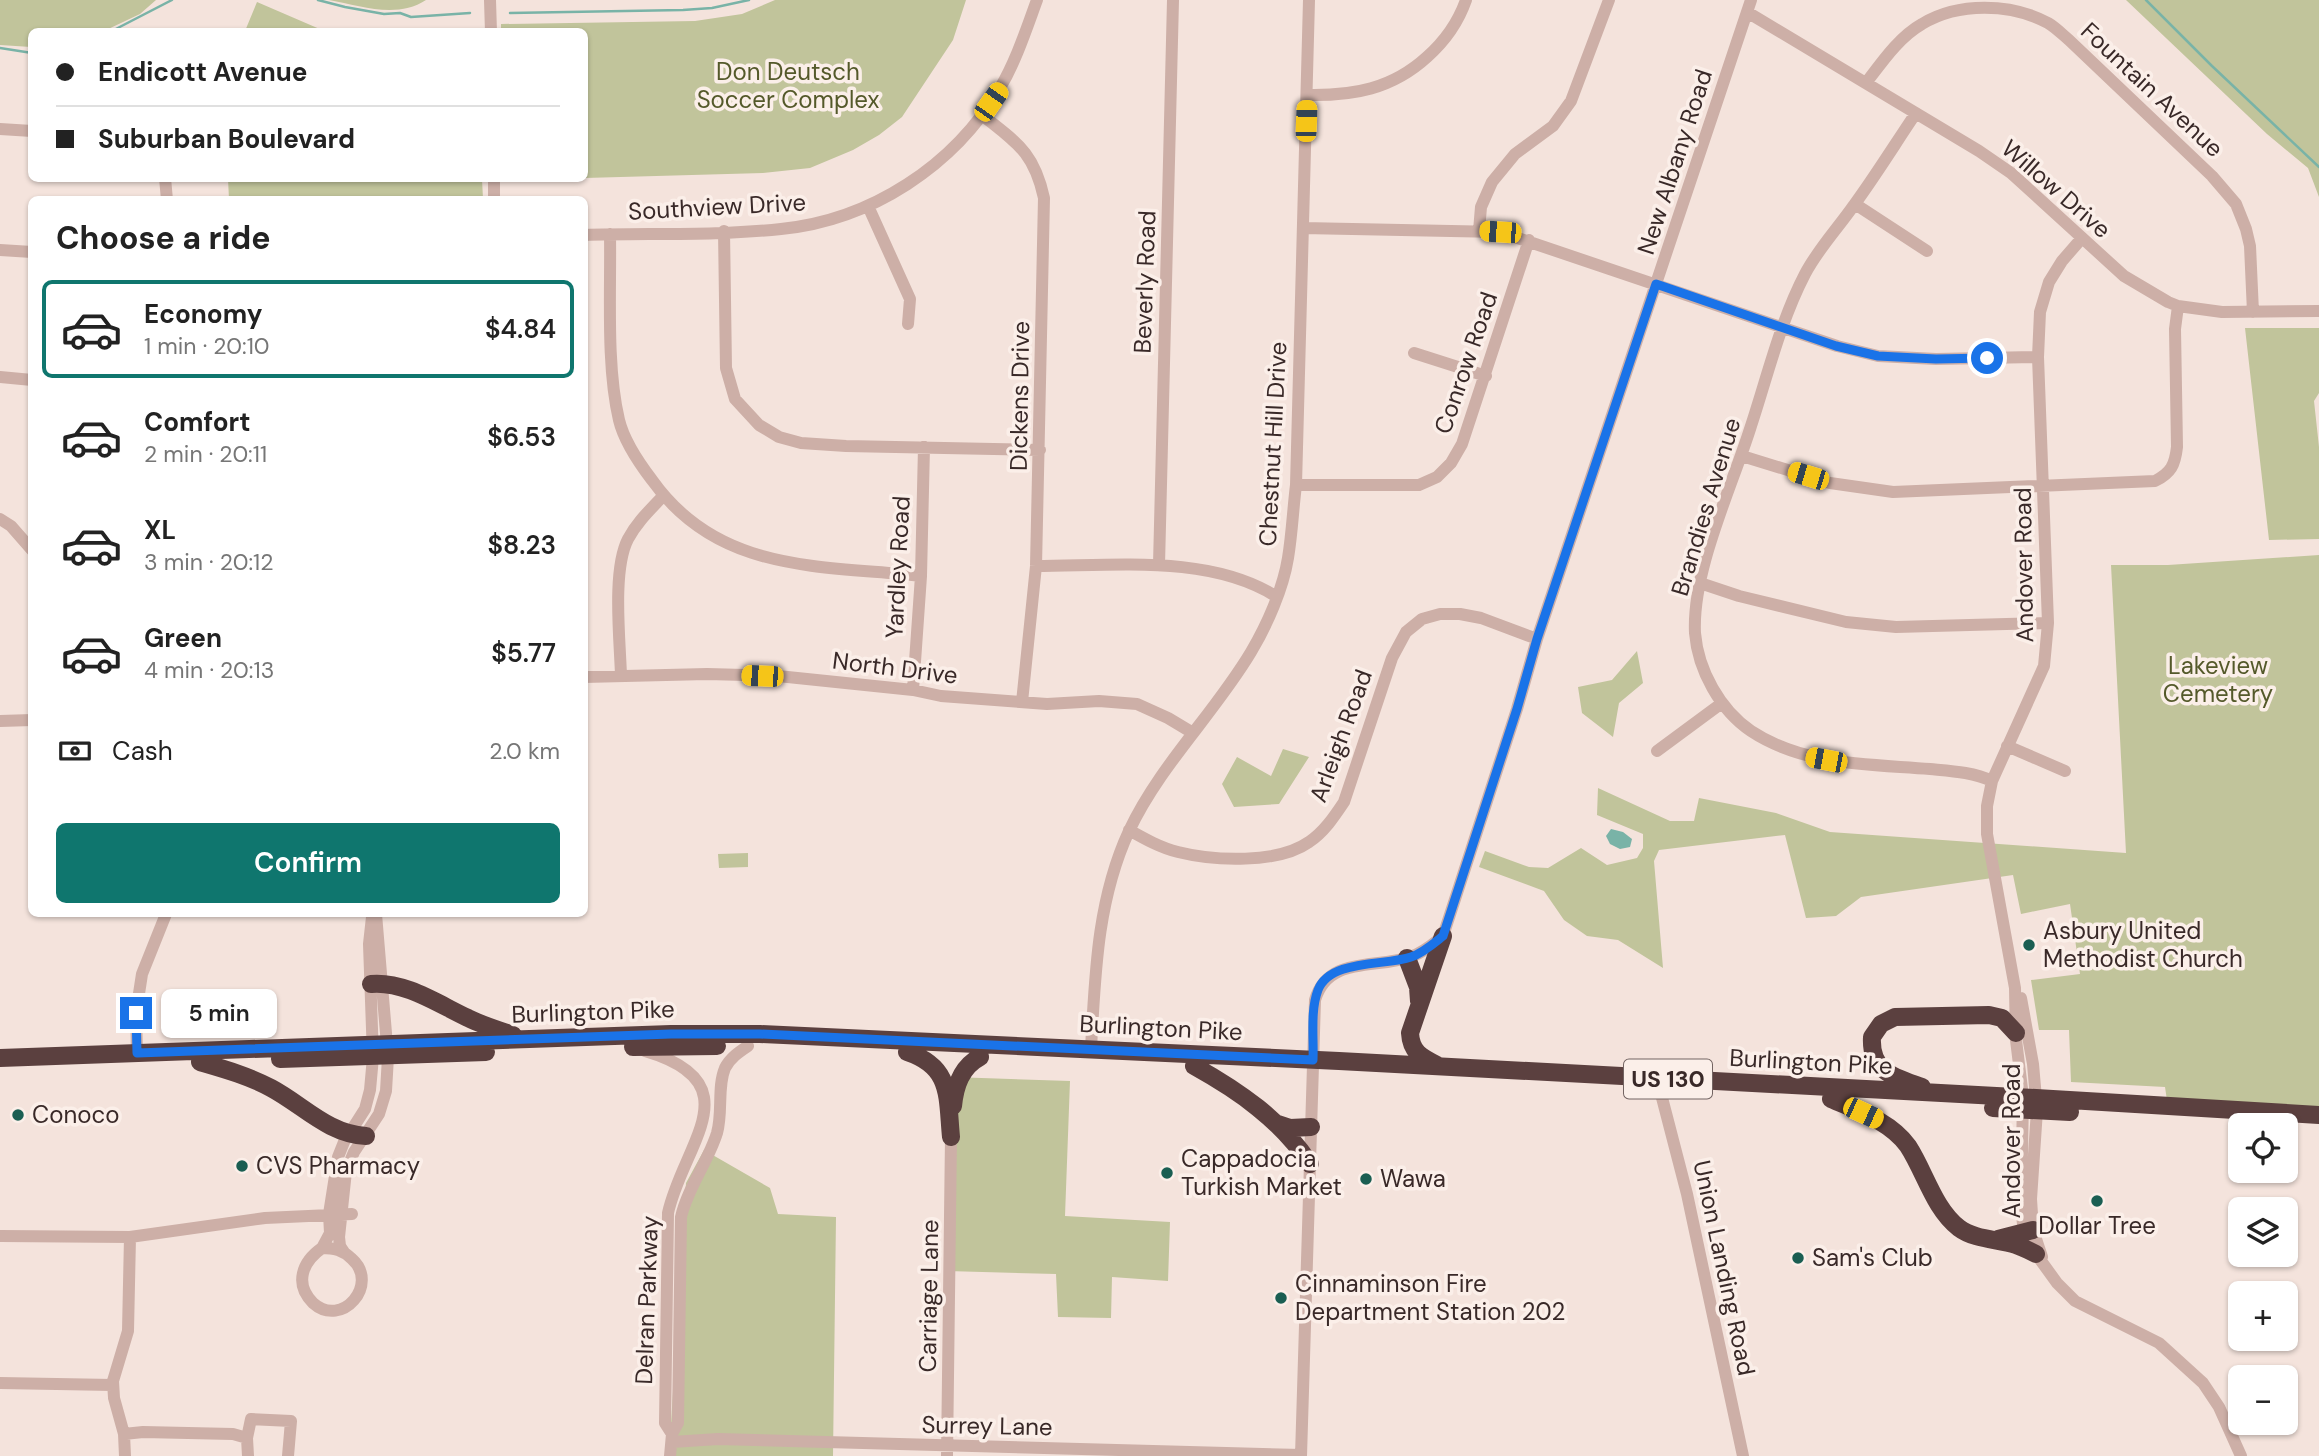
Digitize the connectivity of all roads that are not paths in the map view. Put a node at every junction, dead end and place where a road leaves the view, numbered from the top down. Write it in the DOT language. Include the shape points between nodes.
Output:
graph roads {
  1 [pos="490,0"];
  2 [pos="1037,0"];
  3 [pos="1172,0"];
  4 [pos="1309,0"];
  5 [pos="1466,0"];
  6 [pos="1609,0"];
  7 [pos="1964,5"];
  8 [pos="1749,6"];
  9 [pos="491,28"];
  10 [pos="1866,83"];
  11 [pos="1307,94"];
  12 [pos="1916,113"];
  13 [pos="982,115"];
  14 [pos="0,129"];
  15 [pos="28,131"];
  16 [pos="1855,204"];
  17 [pos="868,206"];
  18 [pos="1303,228"];
  19 [pos="724,231"];
  20 [pos="1479,231"];
  21 [pos="588,234"];
  22 [pos="610,234"];
  23 [pos="2082,238"];
  24 [pos="1529,240"];
  25 [pos="0,250"];
  26 [pos="1927,251"];
  27 [pos="28,252"];
  28 [pos="1656,284"];
  29 [pos="2178,306"];
  30 [pos="2319,311"];
  31 [pos="2253,312"];
  32 [pos="908,324"];
  33 [pos="1784,327"];
  34 [pos="1414,354"];
  35 [pos="2038,357"];
  36 [pos="1486,376"];
  37 [pos="0,377"];
  38 [pos="28,380"];
  39 [pos="924,447"];
  40 [pos="1040,450"];
  41 [pos="1742,456"];
  42 [pos="1296,485"];
  43 [pos="2043,487"];
  44 [pos="663,496"];
  45 [pos="0,519"];
  46 [pos="28,545"];
  47 [pos="1159,565"];
  48 [pos="1036,566"];
  49 [pos="921,576"];
  50 [pos="1700,583"];
  51 [pos="1277,597"];
  52 [pos="2048,622"];
  53 [pos="1537,639"];
  54 [pos="621,676"];
  55 [pos="588,677"];
  56 [pos="913,690"];
  57 [pos="1022,702"];
  58 [pos="1722,703"];
  59 [pos="0,720"];
  60 [pos="28,720"];
  61 [pos="1193,733"];
  62 [pos="2007,746"];
  63 [pos="1657,751"];
  64 [pos="2065,771"];
  65 [pos="1992,781"];
  66 [pos="1129,830"];
  67 [pos="165,917"];
  68 [pos="374,917"];
  69 [pos="1443,936"];
  70 [pos="1407,958"];
  71 [pos="2014,973"];
  72 [pos="377,984"];
  73 [pos="1419,1005"];
  74 [pos="2016,1033"];
  75 [pos="523,1039"];
  76 [pos="748,1046"];
  77 [pos="633,1047"];
  78 [pos="1091,1049"];
  79 [pos="380,1050"];
  80 [pos="906,1052"];
  81 [pos="137,1053"];
  82 [pos="979,1057"];
  83 [pos="0,1058"];
  84 [pos="200,1062"];
  85 [pos="1194,1066"];
  86 [pos="1313,1066"];
  87 [pos="1440,1067"];
  88 [pos="0,1069"];
  89 [pos="1660,1090"];
  90 [pos="1942,1094"];
  91 [pos="1831,1099"];
  92 [pos="2030,1103"];
  93 [pos="2319,1115"];
  94 [pos="1275,1122"];
  95 [pos="2319,1126"];
  96 [pos="1311,1127"];
  97 [pos="357,1136"];
  98 [pos="951,1138"];
  99 [pos="1310,1164"];
  100 [pos="340,1214"];
  101 [pos="2029,1231"];
  102 [pos="0,1236"];
  103 [pos="130,1237"];
  104 [pos="1992,1240"];
  105 [pos="322,1248"];
  106 [pos="344,1252"];
  107 [pos="2040,1259"];
  108 [pos="0,1382"];
  109 [pos="114,1385"];
  110 [pos="124,1434"];
  111 [pos="247,1438"];
  112 [pos="672,1438"];
  113 [pos="947,1451"];
  114 [pos="125,1456"];
  115 [pos="248,1456"];
  116 [pos="288,1456"];
  117 [pos="670,1456"];
  118 [pos="1301,1456"];
  119 [pos="1743,1456"];
  120 [pos="2241,1456"];
  1 -- 9 [label="street"];
  2 -- 13 [label="street, Southview Drive" via="1017,55"];
  3 -- 47 [label="street, Beverly Road"];
  4 -- 11 [label="street, Chestnut Hill Drive"];
  5 -- 11 [label="street" via="1443,42 1413,70 1388,85 1335,96"];
  6 -- 20 [label="street" via="1571,102 1553,126 1515,155 1493,182 1481,207"];
  7 -- 10 [label="street, Fountain Avenue" via="1914,30 1892,49"];
  7 -- 31 [label="street, Fountain Avenue" via="2006,10 2049,24 2225,190 2236,204 2250,246"];
  8 -- 10 [label="street, Willow Drive"];
  8 -- 28 [label="street, New Albany Road"];
  10 -- 12 [label="street, Willow Drive"];
  11 -- 18 [label="street, Chestnut Hill Drive"];
  12 -- 16 [label="street, Brandies Avenue"];
  12 -- 23 [label="street, Willow Drive" via="2011,173"];
  13 -- 17 [label="street, Southview Drive" via="940,160"];
  13 -- 40 [label="street, Dickens Drive" via="1030,157 1044,198"];
  14 -- 15 [label="street"];
  16 -- 26 [label="street"];
  16 -- 33 [label="street, Brandies Avenue" via="1806,273"];
  17 -- 19 [label="street, Southview Drive" via="800,226"];
  17 -- 32 [label="street" via="910,299"];
  18 -- 20 [label="street"];
  18 -- 42 [label="street, Chestnut Hill Drive"];
  19 -- 22 [label="street, Southview Drive"];
  19 -- 39 [label="street" via="726,368 735,398 750,417 779,437 801,443"];
  20 -- 24 [label="street"];
  21 -- 22 [label="street, Southview Drive"];
  22 -- 44 [label="street" via="612,376 619,422 638,462"];
  23 -- 29 [label="street, Willow Drive" via="2124,276"];
  23 -- 35 [label="street, Andover Road" via="2049,282 2040,312"];
  24 -- 28 [label="street"];
  24 -- 36 [label="street, Conrow Road"];
  25 -- 27 [label="street"];
  28 -- 33 [label="street"];
  28 -- 53 [label="street, New Albany Road"];
  29 -- 31 [label="street, Willow Drive"];
  29 -- 43 [label="street" via="2177,447 2168,474 2147,482"];
  30 -- 31 [label="street, Willow Drive"];
  33 -- 35 [label="street" via="1878,356"];
  33 -- 41 [label="street, Brandies Avenue"];
  34 -- 36 [label="street"];
  35 -- 43 [label="street, Andover Road"];
  36 -- 42 [label="street, Conrow Road" via="1462,444 1437,477 1409,486"];
  37 -- 38 [label="street"];
  39 -- 40 [label="street"];
  39 -- 49 [label="street, Yardley Road"];
  40 -- 48 [label="street, Dickens Drive"];
  41 -- 43 [label="street" via="1830,483 1892,492"];
  41 -- 50 [label="street, Brandies Avenue"];
  42 -- 51 [label="street, Chestnut Hill Drive" via="1288,561"];
  43 -- 52 [label="street, Andover Road"];
  44 -- 49 [label="street" via="696,528 745,553"];
  44 -- 54 [label="street" via="638,521 626,542 619,579"];
  45 -- 46 [label="street"];
  47 -- 48 [label="street"];
  47 -- 51 [label="street" via="1224,575 1253,583"];
  48 -- 57 [label="street, Dickens Drive"];
  49 -- 56 [label="street, Yardley Road"];
  50 -- 52 [label="street" via="1846,622 1896,627"];
  50 -- 58 [label="street, Brandies Avenue" via="1695,635 1702,664"];
  51 -- 61 [label="street, Chestnut Hill Drive" via="1251,651"];
  52 -- 62 [label="street, Andover Road" via="2044,666"];
  53 -- 66 [label="street, Arleigh Road" via="1460,614 1422,619 1406,632 1392,658 1344,802 1330,823 1301,847 1267,858 1210,858 1168,849"];
  53 -- 69 [label="street, New Albany Road"];
  54 -- 55 [label="street, North Drive"];
  54 -- 56 [label="street, North Drive" via="778,676"];
  56 -- 57 [label="street, North Drive"];
  57 -- 61 [label="street, North Drive" via="1137,704"];
  58 -- 63 [label="street"];
  58 -- 65 [label="street, Brandies Avenue" via="1749,730 1796,754 1959,772"];
  59 -- 60 [label="street"];
  61 -- 66 [label="street, Chestnut Hill Drive" via="1155,782"];
  62 -- 64 [label="street"];
  62 -- 65 [label="street, Andover Road"];
  65 -- 71 [label="street, Andover Road" via="1987,834"];
  66 -- 78 [label="street, Chestnut Hill Drive" via="1108,891 1096,953"];
  67 -- 81 [label="street" via="142,974 136,1013"];
  68 -- 72 [label="street"];
  69 -- 70 [label="street"];
  69 -- 73 [label="highway"];
  70 -- 73 [label="highway"];
  70 -- 86 [label="street" via="1344,969 1319,986"];
  71 -- 74 [label="street, Andover Road"];
  71 -- 92 [label="street, Andover Road" via="2032,1047"];
  72 -- 75 [label="highway" via="409,990"];
  72 -- 79 [label="street"];
  73 -- 87 [label="highway" via="1410,1043 1415,1052"];
  74 -- 90 [label="highway" via="2002,1018 1989,1015 1895,1017 1881,1024 1871,1048 1883,1070"];
  74 -- 92 [label="street, Andover Road"];
  75 -- 78 [label="highway, Burlington Pike / US 130" via="760,1034"];
  75 -- 79 [label="highway, Burlington Pike / US 130"];
  76 -- 77 [label="highway, Burlington Pike / US 130"];
  76 -- 80 [label="highway, Burlington Pike / US 130"];
  76 -- 112 [label="street, Delran Parkway" via="724,1071 716,1134 681,1217 678,1423"];
  77 -- 79 [label="highway, Burlington Pike / US 130"];
  77 -- 112 [label="street, Delran Parkway" via="681,1065 697,1079 705,1099 699,1135 668,1213 664,1423"];
  78 -- 86 [label="highway, Burlington Pike / US 130"];
  79 -- 81 [label="highway, Burlington Pike / US 130"];
  79 -- 84 [label="highway, Burlington Pike / US 130"];
  79 -- 97 [label="street"];
  80 -- 82 [label="highway, Burlington Pike / US 130"];
  80 -- 98 [label="highway" via="926,1059 940,1073"];
  81 -- 83 [label="highway, Burlington Pike / US 130"];
  82 -- 85 [label="highway, Burlington Pike / US 130"];
  82 -- 98 [label="highway" via="967,1067 957,1086"];
  84 -- 88 [label="highway, Burlington Pike / US 130"];
  84 -- 97 [label="highway" via="270,1087 334,1129"];
  85 -- 86 [label="highway, Burlington Pike / US 130"];
  85 -- 94 [label="highway" via="1231,1086"];
  86 -- 87 [label="highway, Burlington Pike / US 130"];
  86 -- 89 [label="highway, Burlington Pike / US 130"];
  86 -- 96 [label="street"];
  87 -- 90 [label="highway, Burlington Pike / US 130"];
  89 -- 91 [label="highway, Burlington Pike / US 130"];
  89 -- 119 [label="street, Union Landing Road"];
  90 -- 92 [label="highway, Burlington Pike / US 130"];
  91 -- 92 [label="highway, Burlington Pike / US 130"];
  91 -- 104 [label="highway" via="1899,1135 1950,1220 1962,1230"];
  92 -- 93 [label="highway, Burlington Pike / US 130"];
  92 -- 95 [label="highway, Burlington Pike / US 130"];
  92 -- 101 [label="street, Andover Road" via="2021,1206"];
  94 -- 96 [label="highway" via="1290,1128"];
  94 -- 99 [label="highway"];
  96 -- 99 [label="street"];
  97 -- 100 [label="street" via="336,1165"];
  98 -- 113 [label="street, Carriage Lane"];
  99 -- 118 [label="street"];
  100 -- 103 [label="street" via="265,1218"];
  100 -- 105 [label="street"];
  100 -- 106 [label="street"];
  101 -- 104 [label="highway"];
  101 -- 107 [label="street, Andover Road"];
  102 -- 103 [label="street"];
  103 -- 109 [label="street" via="128,1325"];
  104 -- 107 [label="highway" via="2015,1245"];
  105 -- 106 [label="street"];
  105 -- 106 [label="street" via="307,1262 302,1282 314,1303 329,1311 349,1306 362,1286 360,1270"];
  107 -- 120 [label="street, Andover Road" via="2075,1301 2159,1343 2189,1369 2219,1407"];
  108 -- 109 [label="street"];
  109 -- 110 [label="street"];
  110 -- 111 [label="street" via="226,1433"];
  110 -- 114 [label="street"];
  111 -- 115 [label="street"];
  111 -- 116 [label="street" via="251,1419 291,1421"];
  112 -- 113 [label="street, Surrey Lane"];
  112 -- 117 [label="street, Delran Parkway"];
  113 -- 118 [label="street, Surrey Lane"];
}
